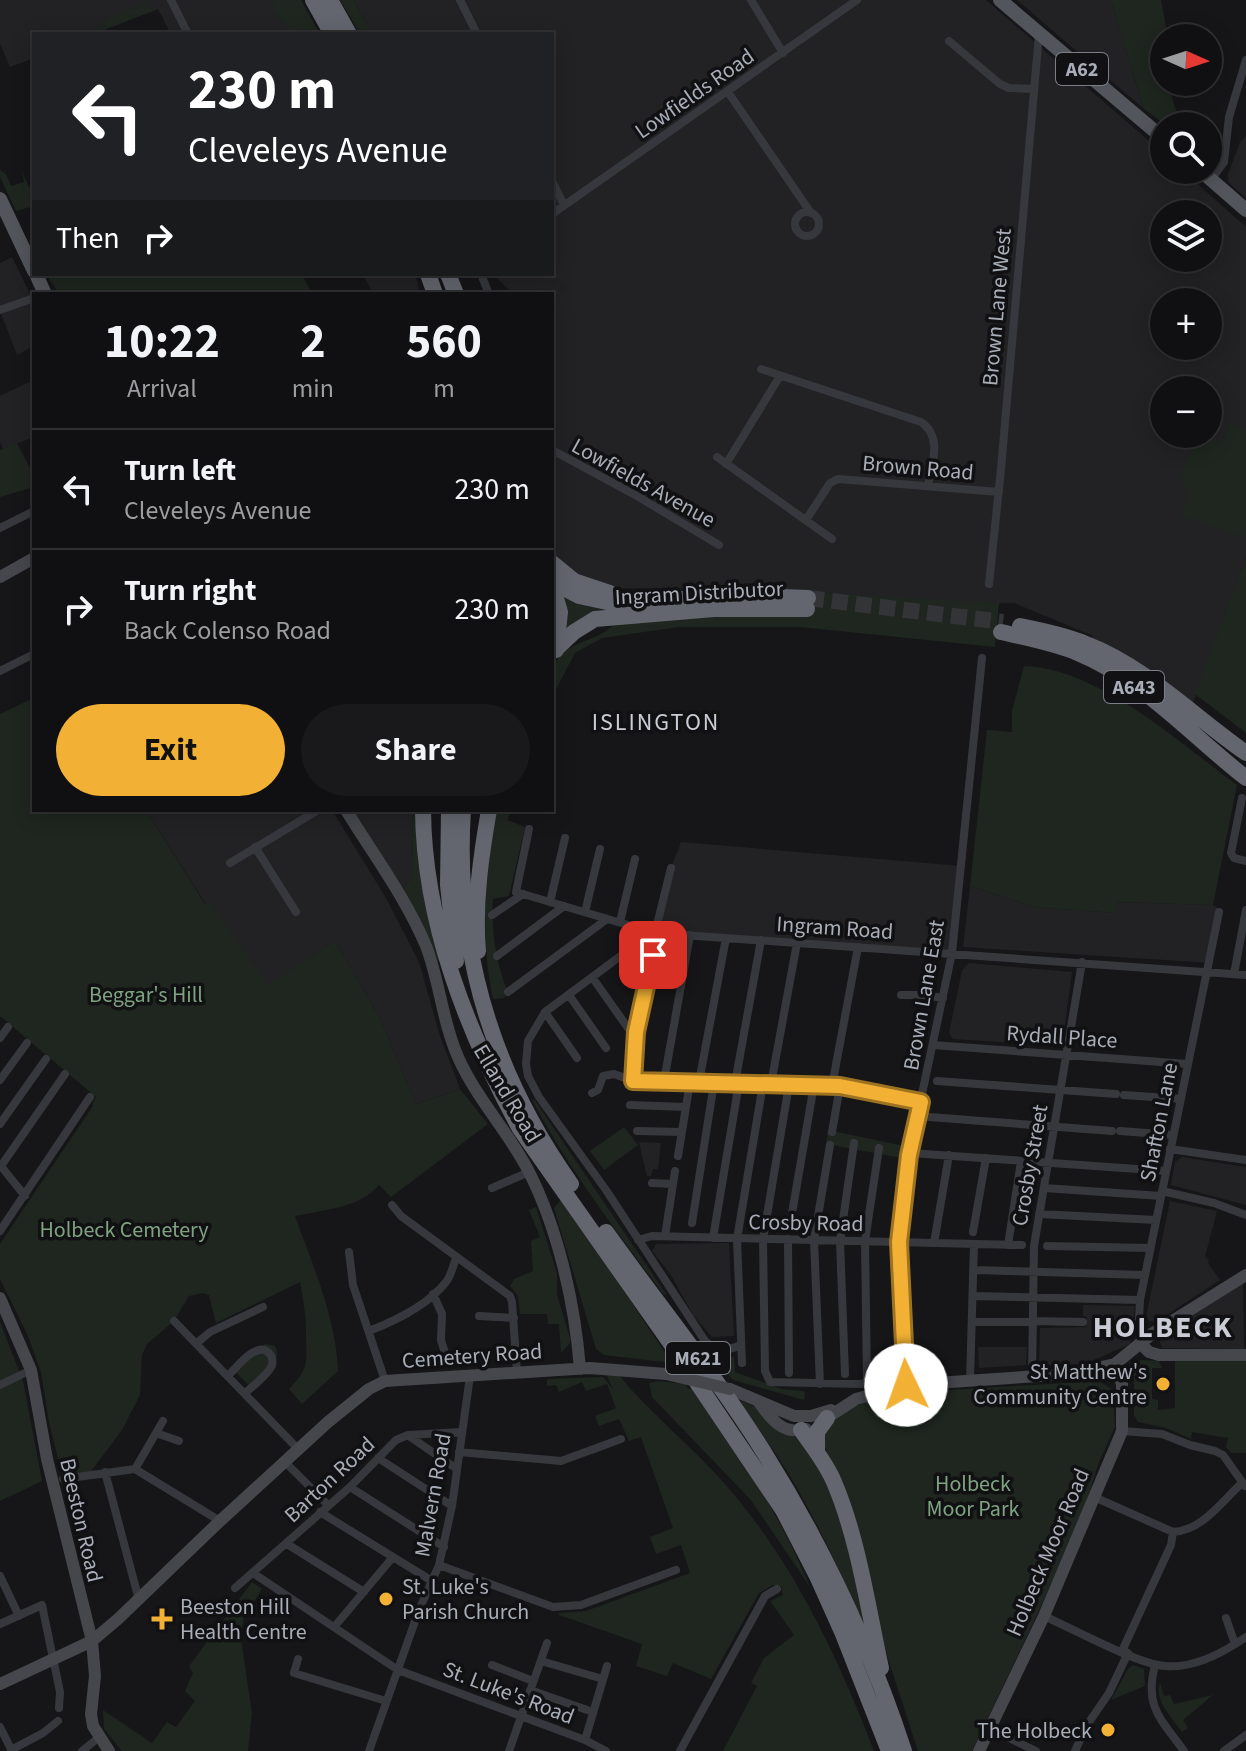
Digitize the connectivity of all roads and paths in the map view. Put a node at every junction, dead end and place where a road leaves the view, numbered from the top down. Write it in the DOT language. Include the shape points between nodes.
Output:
graph roads {
  1 [pos="171,0"];
  2 [pos="313,0"];
  3 [pos="330,0"];
  4 [pos="460,0"];
  5 [pos="751,0"];
  6 [pos="857,0"];
  7 [pos="1000,0"];
  8 [pos="187,32"];
  9 [pos="331,32"];
  10 [pos="348,32"];
  11 [pos="476,32"];
  12 [pos="1039,33"];
  13 [pos="949,41"];
  14 [pos="783,53"];
  15 [pos="1246,60"];
  16 [pos="1034,89"];
  17 [pos="728,92"];
  18 [pos="1150,127"];
  19 [pos="1222,163"];
  20 [pos="1216,184"];
  21 [pos="554,185"];
  22 [pos="0,199"];
  23 [pos="564,205"];
  24 [pos="1246,210"];
  25 [pos="554,212"];
  26 [pos="811,213"];
  27 [pos="4,220"];
  28 [pos="32,267"];
  29 [pos="429,276"];
  30 [pos="447,287"];
  31 [pos="32,298"];
  32 [pos="0,310"];
  33 [pos="761,369"];
  34 [pos="780,376"];
  35 [pos="554,451"];
  36 [pos="717,457"];
  37 [pos="726,464"];
  38 [pos="928,486"];
  39 [pos="999,492"];
  40 [pos="32,512"];
  41 [pos="806,520"];
  42 [pos="0,528"];
  43 [pos="832,539"];
  44 [pos="719,545"];
  45 [pos="32,559"];
  46 [pos="554,565"];
  47 [pos="0,577"];
  48 [pos="554,584"];
  49 [pos="989,584"];
  50 [pos="554,590"];
  51 [pos="659,600"];
  52 [pos="554,652"];
  53 [pos="32,655"];
  54 [pos="982,658"];
  55 [pos="0,671"];
  56 [pos="1246,753"];
  57 [pos="1246,778"];
  58 [pos="1242,798"];
  59 [pos="315,812"];
  60 [pos="347,812"];
  61 [pos="423,812"];
  62 [pos="449,812"];
  63 [pos="463,812"];
  64 [pos="489,812"];
  65 [pos="529,829"];
  66 [pos="565,838"];
  67 [pos="255,847"];
  68 [pos="600,849"];
  69 [pos="635,859"];
  70 [pos="1242,860"];
  71 [pos="230,863"];
  72 [pos="671,868"];
  73 [pos="523,894"];
  74 [pos="550,902"];
  75 [pos="564,906"];
  76 [pos="1246,910"];
  77 [pos="296,912"];
  78 [pos="585,912"];
  79 [pos="1219,912"];
  80 [pos="492,915"];
  81 [pos="607,919"];
  82 [pos="620,922"];
  83 [pos="655,933"];
  84 [pos="690,935"];
  85 [pos="726,938"];
  86 [pos="761,940"];
  87 [pos="500,941"];
  88 [pos="797,943"];
  89 [pos="858,947"];
  90 [pos="506,950"];
  91 [pos="952,953"];
  92 [pos="497,956"];
  93 [pos="1082,962"];
  94 [pos="1207,973"];
  95 [pos="1234,974"];
  96 [pos="1246,975"];
  97 [pos="592,977"];
  98 [pos="510,988"];
  99 [pos="569,995"];
  100 [pos="901,995"];
  101 [pos="923,995"];
  102 [pos="943,998"];
  103 [pos="921,1006"];
  104 [pos="545,1012"];
  105 [pos="479,1020"];
  106 [pos="8,1027"];
  107 [pos="628,1028"];
  108 [pos="0,1038"];
  109 [pos="27,1043"];
  110 [pos="933,1045"];
  111 [pos="606,1048"];
  112 [pos="1067,1054"];
  113 [pos="577,1058"];
  114 [pos="46,1059"];
  115 [pos="1188,1064"];
  116 [pos="65,1074"];
  117 [pos="590,1075"];
  118 [pos="603,1076"];
  119 [pos="629,1079"];
  120 [pos="0,1080"];
  121 [pos="664,1081"];
  122 [pos="937,1081"];
  123 [pos="694,1082"];
  124 [pos="714,1083"];
  125 [pos="737,1083"];
  126 [pos="767,1084"];
  127 [pos="789,1085"];
  128 [pos="814,1085"];
  129 [pos="836,1086"];
  130 [pos="1060,1090"];
  131 [pos="592,1093"];
  132 [pos="90,1097"];
  133 [pos="1181,1099"];
  134 [pos="921,1102"];
  135 [pos="630,1105"];
  136 [pos="686,1107"];
  137 [pos="929,1117"];
  138 [pos="0,1124"];
  139 [pos="1054,1127"];
  140 [pos="637,1131"];
  141 [pos="682,1132"];
  142 [pos="832,1132"];
  143 [pos="1173,1135"];
  144 [pos="854,1143"];
  145 [pos="830,1145"];
  146 [pos="879,1148"];
  147 [pos="1170,1149"];
  148 [pos="910,1153"];
  149 [pos="949,1155"];
  150 [pos="678,1156"];
  151 [pos="986,1158"];
  152 [pos="1246,1160"];
  153 [pos="1021,1161"];
  154 [pos="1048,1162"];
  155 [pos="1,1166"];
  156 [pos="675,1171"];
  157 [pos="1166,1171"];
  158 [pos="529,1172"];
  159 [pos="652,1183"];
  160 [pos="673,1184"];
  161 [pos="492,1188"];
  162 [pos="1044,1188"];
  163 [pos="1162,1194"];
  164 [pos="25,1196"];
  165 [pos="392,1205"];
  166 [pos="1039,1214"];
  167 [pos="1246,1215"];
  168 [pos="401,1216"];
  169 [pos="3,1220"];
  170 [pos="391,1220"];
  171 [pos="1156,1220"];
  172 [pos="692,1223"];
  173 [pos="790,1225"];
  174 [pos="0,1231"];
  175 [pos="973,1232"];
  176 [pos="665,1236"];
  177 [pos="713,1238"];
  178 [pos="737,1239"];
  179 [pos="763,1239"];
  180 [pos="788,1239"];
  181 [pos="638,1240"];
  182 [pos="814,1240"];
  183 [pos="840,1241"];
  184 [pos="865,1241"];
  185 [pos="899,1242"];
  186 [pos="934,1243"];
  187 [pos="974,1244"];
  188 [pos="1008,1245"];
  189 [pos="1022,1245"];
  190 [pos="1047,1246"];
  191 [pos="1150,1248"];
  192 [pos="349,1252"];
  193 [pos="456,1258"];
  194 [pos="974,1270"];
  195 [pos="1033,1272"];
  196 [pos="1145,1275"];
  197 [pos="1246,1275"];
  198 [pos="433,1294"];
  199 [pos="973,1296"];
  200 [pos="1033,1297"];
  201 [pos="0,1298"];
  202 [pos="1140,1300"];
  203 [pos="263,1307"];
  204 [pos="479,1316"];
  205 [pos="514,1318"];
  206 [pos="174,1321"];
  207 [pos="972,1322"];
  208 [pos="1033,1322"];
  209 [pos="1083,1322"];
  210 [pos="369,1331"];
  211 [pos="1144,1340"];
  212 [pos="197,1343"];
  213 [pos="741,1345"];
  214 [pos="445,1353"];
  215 [pos="1246,1355"];
  216 [pos="742,1363"];
  217 [pos="1115,1364"];
  218 [pos="580,1369"];
  219 [pos="31,1370"];
  220 [pos="517,1372"];
  221 [pos="789,1373"];
  222 [pos="845,1374"];
  223 [pos="228,1376"];
  224 [pos="470,1376"];
  225 [pos="1032,1376"];
  226 [pos="970,1380"];
  227 [pos="385,1381"];
  228 [pos="820,1384"];
  229 [pos="0,1385"];
  230 [pos="906,1385"];
  231 [pos="245,1393"];
  232 [pos="758,1401"];
  233 [pos="783,1413"];
  234 [pos="833,1413"];
  235 [pos="163,1421"];
  236 [pos="801,1430"];
  237 [pos="1122,1431"];
  238 [pos="462,1432"];
  239 [pos="156,1433"];
  240 [pos="408,1435"];
  241 [pos="621,1439"];
  242 [pos="179,1441"];
  243 [pos="299,1450"];
  244 [pos="459,1452"];
  245 [pos="817,1452"];
  246 [pos="378,1458"];
  247 [pos="285,1462"];
  248 [pos="135,1469"];
  249 [pos="457,1469"];
  250 [pos="105,1472"];
  251 [pos="63,1479"];
  252 [pos="1244,1485"];
  253 [pos="350,1487"];
  254 [pos="1094,1497"];
  255 [pos="328,1505"];
  256 [pos="452,1506"];
  257 [pos="320,1512"];
  258 [pos="220,1521"];
  259 [pos="1173,1532"];
  260 [pos="287,1544"];
  261 [pos="444,1547"];
  262 [pos="393,1557"];
  263 [pos="439,1565"];
  264 [pos="676,1570"];
  265 [pos="253,1573"];
  266 [pos="0,1576"];
  267 [pos="432,1581"];
  268 [pos="235,1588"];
  269 [pos="777,1589"];
  270 [pos="364,1592"];
  271 [pos="139,1600"];
  272 [pos="19,1616"];
  273 [pos="1044,1616"];
  274 [pos="1226,1618"];
  275 [pos="0,1624"];
  276 [pos="335,1626"];
  277 [pos="1246,1637"];
  278 [pos="92,1641"];
  279 [pos="547,1643"];
  280 [pos="1235,1644"];
  281 [pos="1125,1652"];
  282 [pos="53,1659"];
  283 [pos="298,1659"];
  284 [pos="541,1661"];
  285 [pos="492,1665"];
  286 [pos="1155,1665"];
  287 [pos="607,1666"];
  288 [pos="398,1670"];
  289 [pos="603,1679"];
  290 [pos="0,1684"];
  291 [pos="532,1685"];
  292 [pos="386,1701"];
  293 [pos="59,1708"];
  294 [pos="890,1708"];
  295 [pos="593,1712"];
  296 [pos="521,1715"];
  297 [pos="58,1721"];
  298 [pos="0,1727"];
  299 [pos="990,1729"];
  300 [pos="1246,1735"];
  301 [pos="98,1738"];
  302 [pos="588,1745"];
  303 [pos="11,1750"];
  304 [pos="82,1751"];
  305 [pos="109,1751"];
  306 [pos="369,1751"];
  307 [pos="509,1751"];
  308 [pos="606,1751"];
  309 [pos="680,1751"];
  310 [pos="889,1751"];
  311 [pos="904,1751"];
  312 [pos="979,1751"];
  313 [pos="1036,1751"];
  314 [pos="1075,1751"];
  315 [pos="1184,1751"];
  316 [pos="1224,1751"];
  1 -- 8 [label="street"];
  2 -- 9 [label="highway"];
  3 -- 10 [label="highway"];
  4 -- 11 [label="street"];
  5 -- 14 [label="street"];
  6 -- 14 [label="street, Lowfields Road"];
  7 -- 12 [label="main road, A62"];
  12 -- 16 [label="street, Brown Lane West"];
  12 -- 18 [label="main road, A62"];
  13 -- 16 [label="street" via="1000,84"];
  14 -- 17 [label="street, Lowfields Road"];
  15 -- 19 [label="street"];
  16 -- 39 [label="street, Brown Lane West"];
  17 -- 23 [label="street, Lowfields Road"];
  17 -- 26 [label="street"];
  20 -- 24 [label="main road"];
  21 -- 23 [label="street"];
  22 -- 27 [label="main road"];
  23 -- 25 [label="street, Lowfields Road"];
  27 -- 28 [label="main road"];
  29 -- 30 [label="highway"];
  31 -- 32 [label="street"];
  33 -- 34 [label="street"];
  34 -- 37 [label="street"];
  34 -- 38 [label="street" via="928,427 935,445"];
  35 -- 44 [label="street, Lowfields Avenue"];
  36 -- 37 [label="street"];
  37 -- 41 [label="street"];
  38 -- 39 [label="street, Brown Road"];
  38 -- 41 [label="street, Brown Road" via="838,479"];
  39 -- 49 [label="street, Brown Lane West"];
  40 -- 42 [label="street"];
  41 -- 43 [label="street"];
  45 -- 47 [label="street"];
  46 -- 51 [label="highway" via="597,590"];
  48 -- 51 [label="highway, Ingram Distributor" via="607,602"];
  50 -- 52 [label="highway" via="560,612"];
  51 -- 52 [label="highway, Ingram Distributor" via="752,596 808,603 595,619"];
  53 -- 55 [label="street"];
  54 -- 91 [label="street, Brown Lane East"];
  56 -- 57 [label="highway, A643" via="1160,688 1088,644 1002,627 1100,665 1164,706"];
  58 -- 70 [label="street" via="1231,853"];
  59 -- 67 [label="street"];
  60 -- 158 [label="street, Elland Road" via="417,926 466,1074"];
  61 -- 105 [label="highway" via="426,853 452,980"];
  62 -- 105 [label="highway, M621" via="454,948"];
  63 -- 105 [label="highway, M621" via="464,924"];
  64 -- 105 [label="highway" via="476,933"];
  65 -- 73 [label="street" via="516,892"];
  66 -- 74 [label="street"];
  67 -- 71 [label="street"];
  67 -- 77 [label="street"];
  68 -- 78 [label="street"];
  69 -- 82 [label="street"];
  72 -- 83 [label="street"];
  73 -- 74 [label="street, Ingram Road"];
  73 -- 80 [label="street" via="499,905"];
  74 -- 75 [label="street, Ingram Road"];
  75 -- 78 [label="street, Ingram Road"];
  75 -- 90 [label="street"];
  76 -- 95 [label="street"];
  78 -- 81 [label="street, Ingram Road"];
  79 -- 94 [label="street, Shafton Lane"];
  81 -- 82 [label="street, Ingram Road"];
  81 -- 98 [label="street"];
  82 -- 83 [label="street, Ingram Road"];
  83 -- 84 [label="street, Ingram Road"];
  83 -- 97 [label="street"];
  83 -- 119 [label="street"];
  84 -- 85 [label="street, Ingram Road"];
  84 -- 121 [label="street"];
  85 -- 86 [label="street, Ingram Road"];
  85 -- 123 [label="street"];
  86 -- 88 [label="street, Ingram Road"];
  86 -- 125 [label="street"];
  87 -- 90 [label="street"];
  88 -- 89 [label="street, Ingram Road"];
  88 -- 126 [label="street"];
  89 -- 91 [label="street, Ingram Road"];
  89 -- 129 [label="street"];
  90 -- 92 [label="street"];
  91 -- 93 [label="street, Ingram Road"];
  91 -- 102 [label="street, Brown Lane East"];
  93 -- 94 [label="street, Ingram Road"];
  93 -- 112 [label="street, Crosby Street"];
  94 -- 95 [label="street, Ingram Road"];
  94 -- 115 [label="street, Shafton Lane"];
  95 -- 96 [label="street, Ingram Road"];
  97 -- 99 [label="street"];
  97 -- 107 [label="street"];
  99 -- 104 [label="street"];
  99 -- 111 [label="street"];
  100 -- 101 [label="street"];
  101 -- 102 [label="street"];
  101 -- 103 [label="street"];
  102 -- 110 [label="street, Brown Lane East"];
  104 -- 113 [label="street"];
  104 -- 181 [label="street, Elland Road" via="528,1041 526,1064 533,1088"];
  105 -- 294 [label="highway, M621" via="563,1172 731,1402 795,1504 843,1597"];
  105 -- 310 [label="highway, M621" via="490,1071 520,1129 783,1510 837,1619"];
  106 -- 108 [label="street"];
  109 -- 120 [label="street"];
  110 -- 112 [label="street, Rydall Place"];
  110 -- 134 [label="street, Brown Lane East"];
  112 -- 115 [label="street, Rydall Place"];
  112 -- 130 [label="street, Crosby Street"];
  114 -- 138 [label="street"];
  115 -- 133 [label="street, Shafton Lane"];
  116 -- 155 [label="street"];
  117 -- 118 [label="street"];
  118 -- 119 [label="street"];
  118 -- 131 [label="street"];
  119 -- 121 [label="street"];
  121 -- 123 [label="street"];
  122 -- 130 [label="street"];
  123 -- 124 [label="street"];
  123 -- 136 [label="street"];
  124 -- 125 [label="street"];
  124 -- 172 [label="street"];
  125 -- 126 [label="street"];
  125 -- 177 [label="street"];
  126 -- 127 [label="street"];
  126 -- 178 [label="street"];
  127 -- 128 [label="street"];
  127 -- 179 [label="street"];
  128 -- 129 [label="street"];
  128 -- 173 [label="street"];
  129 -- 134 [label="street"];
  129 -- 142 [label="street"];
  130 -- 133 [label="street"];
  130 -- 139 [label="street, Crosby Street"];
  132 -- 164 [label="street"];
  133 -- 143 [label="street, Shafton Lane"];
  134 -- 148 [label="street, Brown Lane East"];
  135 -- 136 [label="street"];
  136 -- 141 [label="street"];
  137 -- 139 [label="street"];
  139 -- 143 [label="street"];
  139 -- 154 [label="street, Crosby Street"];
  140 -- 141 [label="street"];
  141 -- 150 [label="street"];
  143 -- 147 [label="street, Shafton Lane"];
  144 -- 183 [label="street"];
  145 -- 182 [label="street"];
  146 -- 184 [label="street"];
  147 -- 152 [label="street"];
  147 -- 157 [label="street, Shafton Lane"];
  148 -- 149 [label="street"];
  148 -- 185 [label="street, Brown Lane East"];
  149 -- 151 [label="street"];
  149 -- 186 [label="street"];
  151 -- 153 [label="street"];
  151 -- 175 [label="street"];
  153 -- 154 [label="street"];
  153 -- 188 [label="street"];
  154 -- 157 [label="street"];
  154 -- 162 [label="street, Crosby Street"];
  155 -- 164 [label="street"];
  156 -- 160 [label="street"];
  157 -- 163 [label="street, Shafton Lane"];
  158 -- 161 [label="street"];
  158 -- 218 [label="street, Elland Road" via="565,1273"];
  159 -- 160 [label="street"];
  160 -- 176 [label="street"];
  162 -- 163 [label="street"];
  162 -- 166 [label="street, Crosby Street"];
  163 -- 167 [label="street"];
  163 -- 171 [label="street, Shafton Lane"];
  164 -- 169 [label="street"];
  165 -- 168 [label="street"];
  166 -- 171 [label="street"];
  166 -- 195 [label="street, Crosby Street"];
  168 -- 170 [label="street"];
  168 -- 193 [label="street"];
  169 -- 174 [label="street"];
  171 -- 191 [label="street, Shafton Lane"];
  176 -- 177 [label="street, Crosby Road"];
  176 -- 181 [label="street, Crosby Road"];
  177 -- 178 [label="street, Crosby Road"];
  178 -- 179 [label="street, Crosby Road"];
  178 -- 213 [label="street"];
  179 -- 180 [label="street, Crosby Road"];
  179 -- 228 [label="street" via="765,1371 770,1382"];
  180 -- 182 [label="street, Crosby Road"];
  180 -- 221 [label="street"];
  181 -- 213 [label="street, Elland Road" via="705,1341 727,1350"];
  182 -- 183 [label="street, Crosby Road"];
  182 -- 228 [label="street"];
  183 -- 184 [label="street, Crosby Road"];
  183 -- 222 [label="street"];
  184 -- 185 [label="street, Crosby Road"];
  184 -- 228 [label="street" via="867,1381"];
  185 -- 186 [label="street, Crosby Road"];
  185 -- 230 [label="street, Brown Lane East"];
  186 -- 187 [label="street, Crosby Road"];
  187 -- 188 [label="street, Crosby Road"];
  187 -- 194 [label="street"];
  188 -- 189 [label="street, Crosby Road"];
  190 -- 191 [label="street"];
  191 -- 196 [label="street, Shafton Lane"];
  192 -- 210 [label="street" via="353,1285"];
  193 -- 198 [label="street" via="447,1280"];
  193 -- 205 [label="street" via="510,1296"];
  194 -- 195 [label="street"];
  194 -- 199 [label="street"];
  195 -- 196 [label="street"];
  195 -- 200 [label="street, Crosby Street"];
  196 -- 202 [label="street, Shafton Lane"];
  197 -- 211 [label="street"];
  198 -- 210 [label="street"];
  198 -- 214 [label="street" via="442,1314"];
  199 -- 200 [label="street"];
  199 -- 207 [label="street"];
  200 -- 202 [label="street"];
  200 -- 208 [label="street, Crosby Street"];
  201 -- 219 [label="street, Beeston Road"];
  202 -- 211 [label="street, Shafton Lane"];
  203 -- 212 [label="street"];
  204 -- 205 [label="street"];
  205 -- 220 [label="street"];
  206 -- 212 [label="street"];
  207 -- 208 [label="street"];
  207 -- 226 [label="street"];
  208 -- 209 [label="street"];
  208 -- 225 [label="street, Crosby Street"];
  210 -- 227 [label="street"];
  211 -- 215 [label="street" via="1149,1352 1159,1355"];
  211 -- 217 [label="street"];
  212 -- 223 [label="street"];
  213 -- 216 [label="street"];
  217 -- 225 [label="street"];
  217 -- 237 [label="street, Holbeck Moor Road" via="1122,1384"];
  218 -- 220 [label="street, Cemetery Road"];
  218 -- 232 [label="street, Cemetery Road, bridge" via="666,1374"];
  219 -- 229 [label="street"];
  219 -- 278 [label="street, Beeston Road"];
  220 -- 224 [label="street, Cemetery Road"];
  223 -- 231 [label="street"];
  223 -- 231 [label="street" via="254,1352 268,1352 271,1366"];
  224 -- 227 [label="street, Cemetery Road"];
  224 -- 238 [label="street, Malvern Road"];
  225 -- 226 [label="street"];
  226 -- 230 [label="street"];
  227 -- 243 [label="street, Cemetery Road"];
  230 -- 234 [label="street" via="869,1394"];
  231 -- 243 [label="street"];
  232 -- 233 [label="street, Cemetery Road"];
  232 -- 236 [label="street" via="784,1429"];
  233 -- 234 [label="street"];
  233 -- 236 [label="street"];
  234 -- 236 [label="street"];
  234 -- 245 [label="highway" via="817,1432"];
  235 -- 239 [label="street"];
  236 -- 245 [label="highway"];
  237 -- 252 [label="street" via="1162,1434 1215,1451"];
  237 -- 254 [label="street, Holbeck Moor Road"];
  238 -- 240 [label="street, Barton Road"];
  238 -- 244 [label="street, Malvern Road"];
  239 -- 242 [label="street"];
  239 -- 248 [label="street"];
  240 -- 246 [label="street, Barton Road"];
  240 -- 249 [label="street"];
  241 -- 244 [label="street" via="561,1461"];
  243 -- 247 [label="street, Cemetery Road"];
  244 -- 249 [label="street, Malvern Road"];
  245 -- 294 [label="highway" via="845,1514"];
  246 -- 253 [label="street, Barton Road"];
  246 -- 256 [label="street"];
  247 -- 255 [label="street"];
  247 -- 258 [label="street, Cemetery Road"];
  248 -- 250 [label="street"];
  248 -- 258 [label="street"];
  249 -- 256 [label="street, Malvern Road"];
  250 -- 251 [label="street"];
  250 -- 271 [label="street"];
  252 -- 259 [label="street" via="1199,1523"];
  253 -- 255 [label="street, Barton Road"];
  253 -- 261 [label="street"];
  254 -- 259 [label="street"];
  254 -- 273 [label="street, Holbeck Moor Road"];
  255 -- 257 [label="street, Barton Road"];
  256 -- 261 [label="street, Malvern Road"];
  257 -- 260 [label="street, Barton Road"];
  257 -- 262 [label="street"];
  258 -- 271 [label="street, Cemetery Road"];
  259 -- 281 [label="street"];
  260 -- 265 [label="street, Barton Road"];
  260 -- 270 [label="street"];
  261 -- 263 [label="street, Malvern Road"];
  262 -- 267 [label="street"];
  262 -- 270 [label="street"];
  263 -- 264 [label="street" via="553,1607 581,1605"];
  263 -- 267 [label="street, Malvern Road"];
  265 -- 268 [label="street, Barton Road"];
  265 -- 276 [label="street, St. Luke's Road"];
  266 -- 272 [label="street"];
  267 -- 288 [label="street, Malvern Road"];
  269 -- 309 [label="street" via="765,1596"];
  270 -- 276 [label="street"];
  271 -- 278 [label="street, Cemetery Road"];
  272 -- 275 [label="street"];
  272 -- 282 [label="street" via="42,1605"];
  273 -- 281 [label="street"];
  273 -- 299 [label="street, Holbeck Moor Road"];
  274 -- 280 [label="street"];
  276 -- 288 [label="street, St. Luke's Road"];
  277 -- 280 [label="street"];
  278 -- 282 [label="street, Cemetery Road"];
  278 -- 301 [label="street, Beeston Road" via="91,1714"];
  279 -- 284 [label="street"];
  280 -- 286 [label="street" via="1198,1662"];
  281 -- 286 [label="street"];
  281 -- 314 [label="street" via="1109,1693"];
  282 -- 290 [label="street, Cemetery Road"];
  282 -- 293 [label="street"];
  283 -- 292 [label="street" via="294,1673"];
  284 -- 289 [label="street"];
  284 -- 291 [label="street"];
  285 -- 291 [label="street"];
  286 -- 315 [label="street" via="1151,1700"];
  287 -- 289 [label="street"];
  288 -- 292 [label="street, Malvern Road"];
  288 -- 296 [label="street, St. Luke's Road"];
  289 -- 295 [label="street"];
  291 -- 295 [label="street"];
  291 -- 296 [label="street"];
  292 -- 306 [label="street, Malvern Road"];
  294 -- 311 [label="highway, M621"];
  295 -- 302 [label="street"];
  296 -- 302 [label="street, St. Luke's Road"];
  296 -- 307 [label="street"];
  297 -- 303 [label="street"];
  298 -- 303 [label="street"];
  299 -- 312 [label="street, Holbeck Moor Road"];
  299 -- 313 [label="street"];
  300 -- 316 [label="street"];
  301 -- 304 [label="street"];
  301 -- 305 [label="street"];
  302 -- 308 [label="street, St. Luke's Road"];
}
